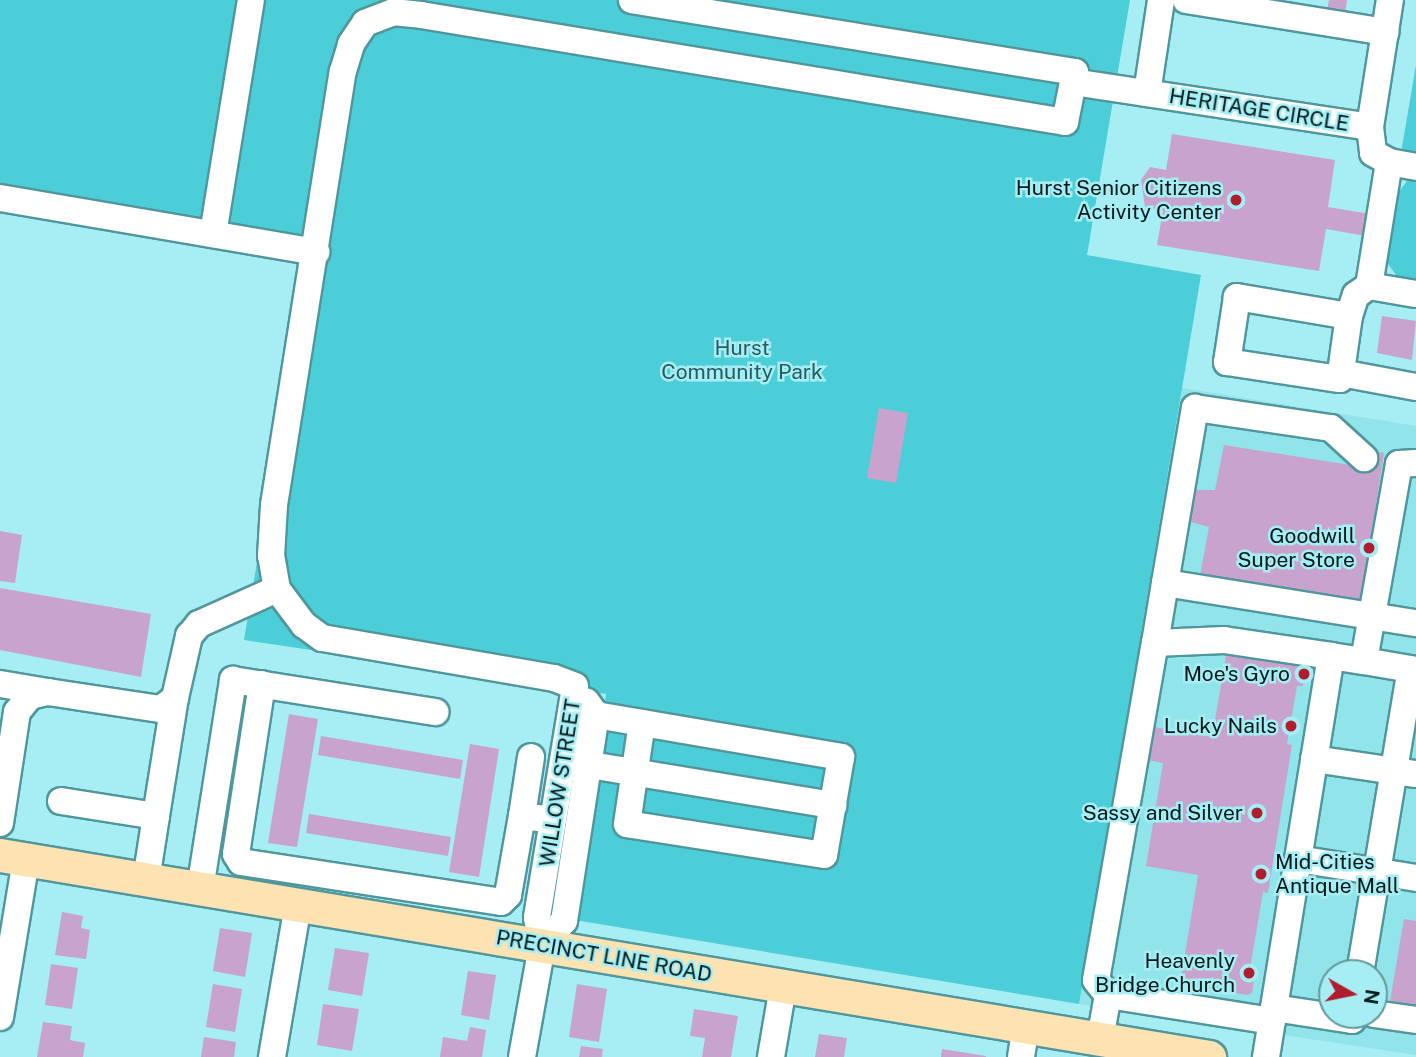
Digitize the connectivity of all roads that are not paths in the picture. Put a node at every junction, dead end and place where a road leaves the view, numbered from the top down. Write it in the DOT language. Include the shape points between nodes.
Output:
graph roads {
  1 [pos="251,0"];
  2 [pos="632,0"];
  3 [pos="1161,0"];
  4 [pos="1186,0"];
  5 [pos="1390,0"];
  6 [pos="447,10"];
  7 [pos="1385,32"];
  8 [pos="1073,82"];
  9 [pos="1147,93"];
  10 [pos="1370,127"];
  11 [pos="1389,162"];
  12 [pos="1416,167"];
  13 [pos="0,198"];
  14 [pos="213,234"];
  15 [pos="316,251"];
  16 [pos="1369,286"];
  17 [pos="1416,294"];
  18 [pos="1349,316"];
  19 [pos="1341,373"];
  20 [pos="1416,387"];
  21 [pos="1390,462"];
  22 [pos="1165,583"];
  23 [pos="277,589"];
  24 [pos="1372,615"];
  25 [pos="1416,623"];
  26 [pos="1155,643"];
  27 [pos="1331,656"];
  28 [pos="1364,661"];
  29 [pos="1413,669"];
  30 [pos="0,684"];
  31 [pos="262,684"];
  32 [pos="48,692"];
  33 [pos="175,698"];
  34 [pos="581,704"];
  35 [pos="435,712"];
  36 [pos="642,723"];
  37 [pos="531,757"];
  38 [pos="1314,759"];
  39 [pos="575,762"];
  40 [pos="219,767"];
  41 [pos="248,772"];
  42 [pos="635,772"];
  43 [pos="1405,772"];
  44 [pos="61,800"];
  45 [pos="832,805"];
  46 [pos="156,816"];
  47 [pos="522,816"];
  48 [pos="566,822"];
  49 [pos="0,823"];
  50 [pos="13,857"];
  51 [pos="1298,859"];
  52 [pos="1376,872"];
  53 [pos="1416,878"];
  54 [pos="146,880"];
  55 [pos="200,889"];
  56 [pos="298,905"];
  57 [pos="542,946"];
  58 [pos="1362,959"];
  59 [pos="783,987"];
  60 [pos="1108,995"];
  61 [pos="1273,1015"];
  62 [pos="1388,1016"];
  63 [pos="0,1017"];
  64 [pos="1318,1018"];
  65 [pos="1416,1020"];
  66 [pos="1100,1039"];
  67 [pos="1024,1042"];
  68 [pos="272,1057"];
  69 [pos="522,1057"];
  70 [pos="771,1057"];
  71 [pos="1209,1057"];
  72 [pos="1266,1057"];
  1 -- 14 [label="street"];
  2 -- 8 [label="street" via="1075,72"];
  3 -- 9 [label="street, HERITAGE CIRCLE"];
  4 -- 7 [label="street"];
  5 -- 7 [label="street, HERITAGE CIRCLE"];
  6 -- 8 [label="street" via="1065,122"];
  6 -- 15 [label="street" via="393,12 365,23 351,44"];
  7 -- 10 [label="street, HERITAGE CIRCLE"];
  8 -- 9 [label="street, HERITAGE CIRCLE"];
  9 -- 10 [label="street, HERITAGE CIRCLE"];
  10 -- 11 [label="street, HERITAGE CIRCLE" via="1373,153"];
  11 -- 12 [label="street"];
  11 -- 16 [label="street"];
  13 -- 14 [label="street"];
  14 -- 15 [label="street"];
  15 -- 23 [label="street" via="274,505 271,556"];
  16 -- 17 [label="street"];
  16 -- 18 [label="street" via="1356,295"];
  18 -- 19 [label="street"];
  18 -- 19 [label="street" via="1237,297 1227,362 1340,379"];
  19 -- 20 [label="street"];
  21 -- 22 [label="street" via="1331,428 1195,408"];
  21 -- 24 [label="street"];
  22 -- 24 [label="street"];
  22 -- 26 [label="street"];
  23 -- 33 [label="street" via="199,624 189,636"];
  23 -- 34 [label="street" via="304,625 322,638 554,678"];
  24 -- 25 [label="street"];
  24 -- 28 [label="street"];
  26 -- 27 [label="street" via="1224,640"];
  26 -- 60 [label="street" via="1096,980"];
  27 -- 28 [label="street"];
  27 -- 38 [label="street"];
  28 -- 29 [label="street"];
  29 -- 43 [label="street"];
  30 -- 32 [label="street"];
  31 -- 35 [label="street"];
  31 -- 40 [label="street" via="233,680"];
  31 -- 41 [label="street"];
  32 -- 33 [label="street" via="161,709"];
  32 -- 49 [label="street" via="30,696 17,712"];
  33 -- 46 [label="street"];
  34 -- 36 [label="street"];
  34 -- 39 [label="street, WILLOW STREET"];
  36 -- 42 [label="street"];
  36 -- 45 [label="street" via="841,757"];
  37 -- 47 [label="street"];
  38 -- 43 [label="street"];
  38 -- 51 [label="street"];
  39 -- 42 [label="street"];
  39 -- 48 [label="street, WILLOW STREET"];
  40 -- 41 [label="street"];
  40 -- 55 [label="street"];
  41 -- 47 [label="street" via="236,854 241,862 477,902 501,902 508,895"];
  42 -- 45 [label="street"];
  42 -- 45 [label="street" via="627,824 824,855"];
  43 -- 52 [label="street"];
  44 -- 46 [label="street"];
  46 -- 54 [label="street"];
  47 -- 48 [label="street"];
  48 -- 57 [label="street, WILLOW STREET" via="537,917"];
  50 -- 54 [label="main road, PRECINCT LINE ROAD"];
  50 -- 63 [label="street"];
  51 -- 52 [label="street"];
  51 -- 61 [label="street"];
  52 -- 53 [label="street"];
  52 -- 58 [label="street"];
  54 -- 55 [label="main road, PRECINCT LINE ROAD"];
  55 -- 56 [label="main road, PRECINCT LINE ROAD"];
  56 -- 57 [label="main road, PRECINCT LINE ROAD"];
  56 -- 68 [label="street"];
  57 -- 59 [label="main road, PRECINCT LINE ROAD"];
  57 -- 69 [label="street, WILLOW STREET"];
  59 -- 67 [label="main road, PRECINCT LINE ROAD"];
  59 -- 70 [label="street"];
  60 -- 61 [label="street"];
  60 -- 66 [label="street"];
  61 -- 64 [label="street"];
  61 -- 72 [label="street"];
  62 -- 65 [label="street"];
  66 -- 67 [label="main road, PRECINCT LINE ROAD"];
  66 -- 71 [label="main road, PRECINCT LINE ROAD"];
}
